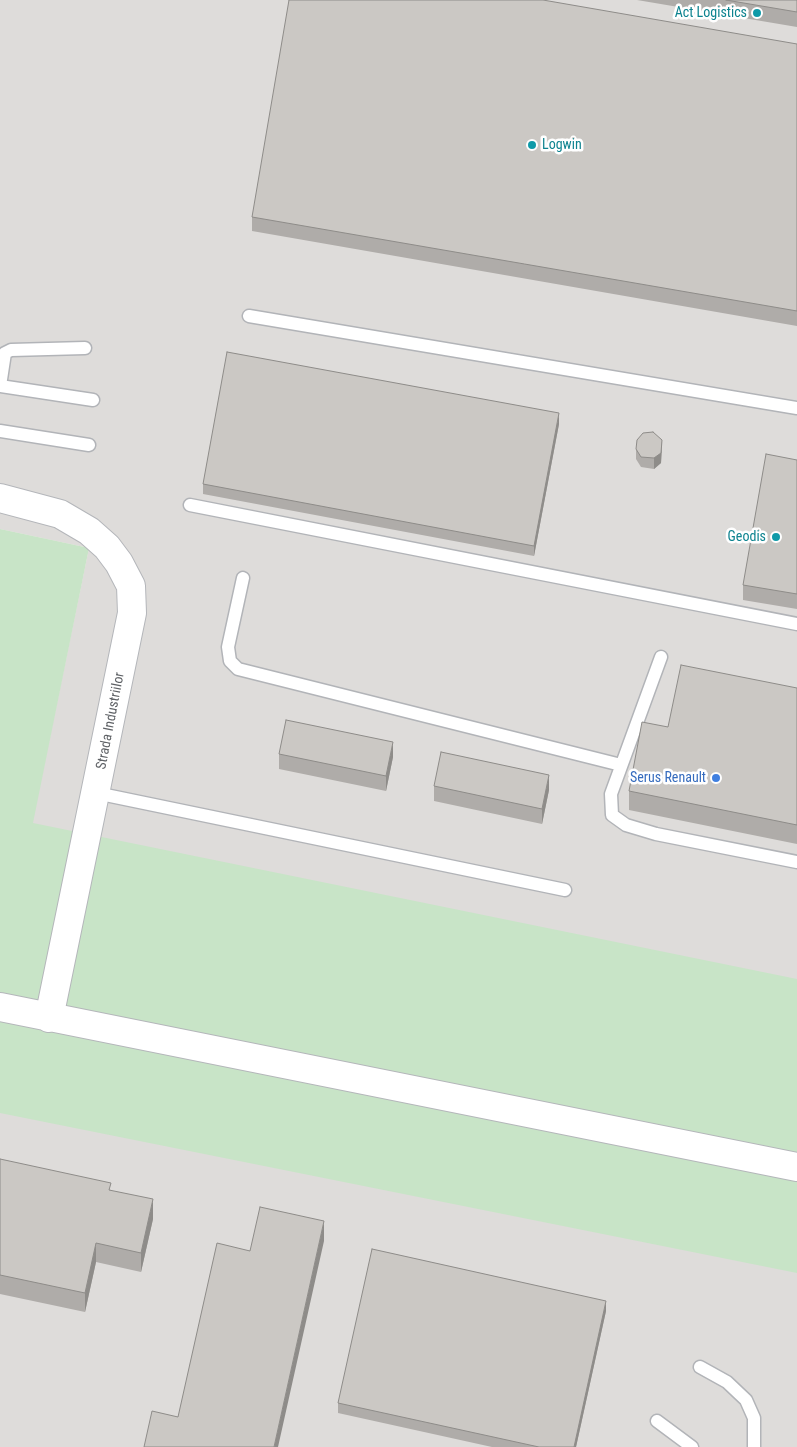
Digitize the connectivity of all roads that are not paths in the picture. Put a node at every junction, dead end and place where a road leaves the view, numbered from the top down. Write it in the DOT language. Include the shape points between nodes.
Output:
graph roads {
  1 [pos="249,316"];
  2 [pos="85,348"];
  3 [pos="0,386"];
  4 [pos="93,400"];
  5 [pos="797,408"];
  6 [pos="0,431"];
  7 [pos="89,445"];
  8 [pos="0,498"];
  9 [pos="190,505"];
  10 [pos="244,578"];
  11 [pos="797,624"];
  12 [pos="662,657"];
  13 [pos="621,765"];
  14 [pos="96,793"];
  15 [pos="797,862"];
  16 [pos="565,890"];
  17 [pos="0,1007"];
  18 [pos="49,1018"];
  19 [pos="797,1167"];
  20 [pos="700,1367"];
  21 [pos="657,1421"];
  22 [pos="692,1447"];
  23 [pos="754,1447"];
  1 -- 5 [label="lane"];
  2 -- 3 [label="lane" via="11,350 6,353"];
  3 -- 4 [label="lane"];
  6 -- 7 [label="lane"];
  8 -- 14 [label="street, Strada Industriilor" via="60,514 89,532 120,563 130,586 132,613"];
  9 -- 11 [label="lane"];
  10 -- 13 [label="lane" via="228,647 230,661 238,669"];
  12 -- 13 [label="lane"];
  13 -- 15 [label="lane" via="611,794 612,815 626,826"];
  14 -- 16 [label="lane"];
  14 -- 18 [label="street, Strada Industriilor"];
  17 -- 18 [label="street"];
  18 -- 19 [label="street"];
  20 -- 23 [label="lane" via="727,1382 746,1400 754,1418"];
  21 -- 22 [label="lane"];
}
